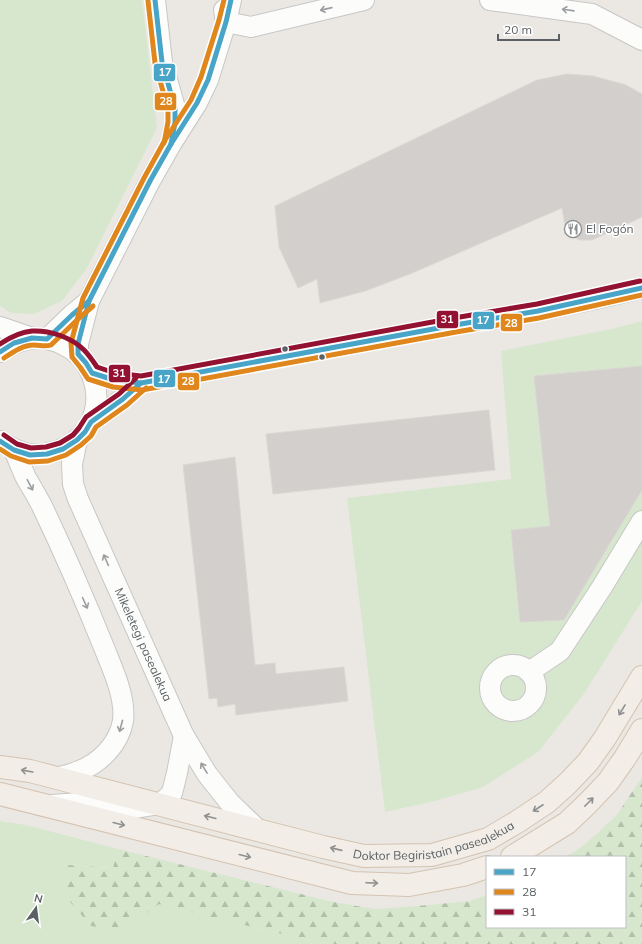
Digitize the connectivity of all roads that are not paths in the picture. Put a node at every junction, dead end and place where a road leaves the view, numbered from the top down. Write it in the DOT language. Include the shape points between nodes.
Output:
graph roads {
  1 [pos="155,0"];
  2 [pos="223,0"];
  3 [pos="231,0"];
  4 [pos="364,0"];
  5 [pos="490,0"];
  6 [pos="226,22"];
  7 [pos="642,40"];
  8 [pos="170,144"];
  9 [pos="642,288"];
  10 [pos="89,301"];
  11 [pos="0,327"];
  12 [pos="39,339"];
  13 [pos="0,352"];
  14 [pos="78,354"];
  15 [pos="92,374"];
  16 [pos="141,383"];
  17 [pos="90,422"];
  18 [pos="77,440"];
  19 [pos="7,446"];
  20 [pos="642,522"];
  21 [pos="529,672"];
  22 [pos="642,677"];
  23 [pos="642,730"];
  24 [pos="184,736"];
  25 [pos="0,767"];
  26 [pos="56,778"];
  27 [pos="0,794"];
  28 [pos="160,804"];
  29 [pos="44,805"];
  30 [pos="257,829"];
  31 [pos="514,856"];
  32 [pos="486,867"];
  1 -- 8 [label="street" via="162,62 175,108 175,123"];
  2 -- 6 [label="street"];
  3 -- 6 [label="street"];
  4 -- 6 [label="street, one-way" via="251,27"];
  7 -- 5 [label="street, one-way" via="592,14"];
  6 -- 8 [label="street" via="208,80 197,103"];
  8 -- 10 [label="street"];
  9 -- 16 [label="street" via="538,311"];
  10 -- 12 [label="street"];
  10 -- 14 [label="street" via="78,344"];
  11 -- 12 [label="street"];
  12 -- 13 [label="street" via="14,343"];
  12 -- 14 [label="street" via="63,344"];
  14 -- 15 [label="street"];
  15 -- 16 [label="street"];
  15 -- 17 [label="street" via="96,406"];
  16 -- 17 [label="street"];
  17 -- 18 [label="street"];
  18 -- 19 [label="street" via="63,449 47,454 30,455"];
  24 -- 18 [label="street, Mikeletegi pasealekua, one-way" via="78,499 73,484 72,464"];
  19 -- 26 [label="street, one-way" via="43,508 118,682 122,703 123,720 110,749 98,761 80,771"];
  20 -- 21 [label="street" via="560,651"];
  22 -- 30 [label="main road, Doktor Begiristain pasealekua, one-way" via="588,762 547,802 488,839 432,855 364,856"];
  31 -- 23 [label="main road, one-way" via="567,823 587,804 608,782"];
  24 -- 28 [label="street" via="172,793"];
  30 -- 24 [label="street, Mikeletegi pasealekua, one-way" via="230,803 207,774"];
  26 -- 25 [label="main road, one-way"];
  26 -- 28 [label="main road"];
  27 -- 29 [label="main road, Doktor Begiristain pasealekua"];
  28 -- 29 [label="street, Doktor Begiristain pasealekua" via="123,810 79,803"];
  30 -- 28 [label="main road, Doktor Begiristain pasealekua, one-way"];
  29 -- 32 [label="main road, Doktor Begiristain pasealekua, one-way" via="352,883 409,885 463,876"];
}
